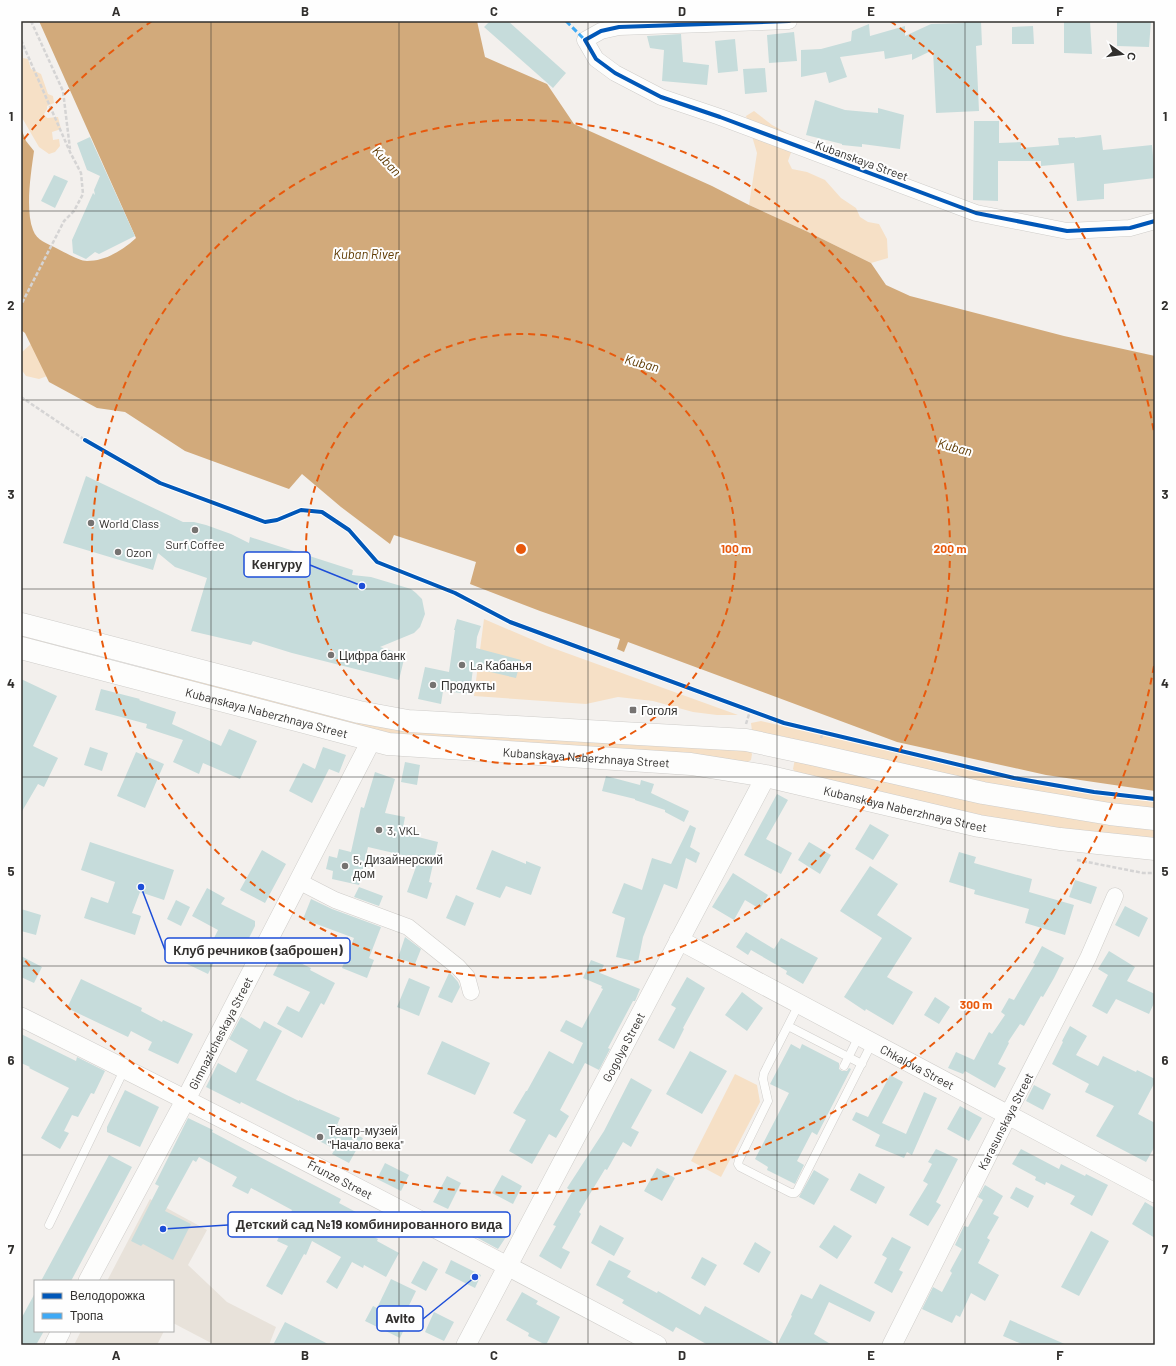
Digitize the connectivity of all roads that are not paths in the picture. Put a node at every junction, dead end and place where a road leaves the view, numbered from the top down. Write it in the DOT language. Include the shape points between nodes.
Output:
graph roads {
  1 [pos="789,21"];
  2 [pos="1155,221"];
  3 [pos="21,624"];
  4 [pos="21,648"];
  5 [pos="370,740"];
  6 [pos="775,746"];
  7 [pos="766,776"];
  8 [pos="1155,819"];
  9 [pos="1155,849"];
  10 [pos="298,881"];
  11 [pos="1115,896"];
  12 [pos="679,940"];
  13 [pos="471,992"];
  14 [pos="799,1004"];
  15 [pos="21,1017"];
  16 [pos="788,1026"];
  17 [pos="866,1040"];
  18 [pos="849,1057"];
  19 [pos="862,1064"];
  20 [pos="844,1066"];
  21 [pos="125,1068"];
  22 [pos="186,1099"];
  23 [pos="1007,1116"];
  24 [pos="1155,1194"];
  25 [pos="49,1225"];
  26 [pos="508,1266"];
  27 [pos="89,1280"];
  28 [pos="60,1332"];
  29 [pos="54,1345"];
  30 [pos="466,1345"];
  31 [pos="657,1345"];
  32 [pos="892,1345"];
  1 -- 2 [label="street, Kubanskaya Street" via="619,28 601,31 585,40 596,59 615,73 661,97 976,213 1067,231 1130,228"];
  3 -- 6 [label="main road, Kubanskaya Naberzhnaya Street" via="359,712 408,721 709,737 746,740"];
  4 -- 5 [label="main road, Kubanskaya Naberzhnaya Street"];
  5 -- 7 [label="main road, Kubanskaya Naberzhnaya Street" via="396,745 691,764"];
  5 -- 10 [label="street, Gimnazicheskaya Street"];
  6 -- 7 [label="main road, Gogolya Street"];
  6 -- 8 [label="main road, Kubanskaya Naberzhnaya Street" via="983,793"];
  7 -- 9 [label="main road, Kubanskaya Naberzhnaya Street" via="979,826 1060,840"];
  7 -- 12 [label="street, Gogolya Street"];
  10 -- 13 [label="street" via="335,900 408,927 458,967 467,977"];
  10 -- 22 [label="street, Gimnazicheskaya Street"];
  11 -- 23 [label="street, Karasunskaya Street" via="1088,958"];
  12 -- 14 [label="street, Chkalova Street"];
  12 -- 26 [label="street, Gogolya Street"];
  14 -- 16 [label="lane"];
  14 -- 17 [label="street, Chkalova Street"];
  15 -- 21 [label="street, Frunze Street"];
  16 -- 18 [label="lane"];
  16 -- 19 [label="lane" via="764,1073 768,1101 738,1164 791,1193 797,1191"];
  17 -- 18 [label="lane"];
  17 -- 19 [label="lane"];
  17 -- 23 [label="street, Chkalova Street"];
  18 -- 19 [label="lane"];
  18 -- 20 [label="lane"];
  21 -- 22 [label="street, Frunze Street"];
  21 -- 25 [label="lane"];
  22 -- 26 [label="street, Frunze Street"];
  22 -- 27 [label="street, Gimnazicheskaya Street"];
  23 -- 24 [label="street, Chkalova Street"];
  23 -- 32 [label="street, Karasunskaya Street"];
  26 -- 30 [label="street, Gogolya Street"];
  26 -- 31 [label="street, Frunze Street"];
  28 -- 29 [label="street"];
}
